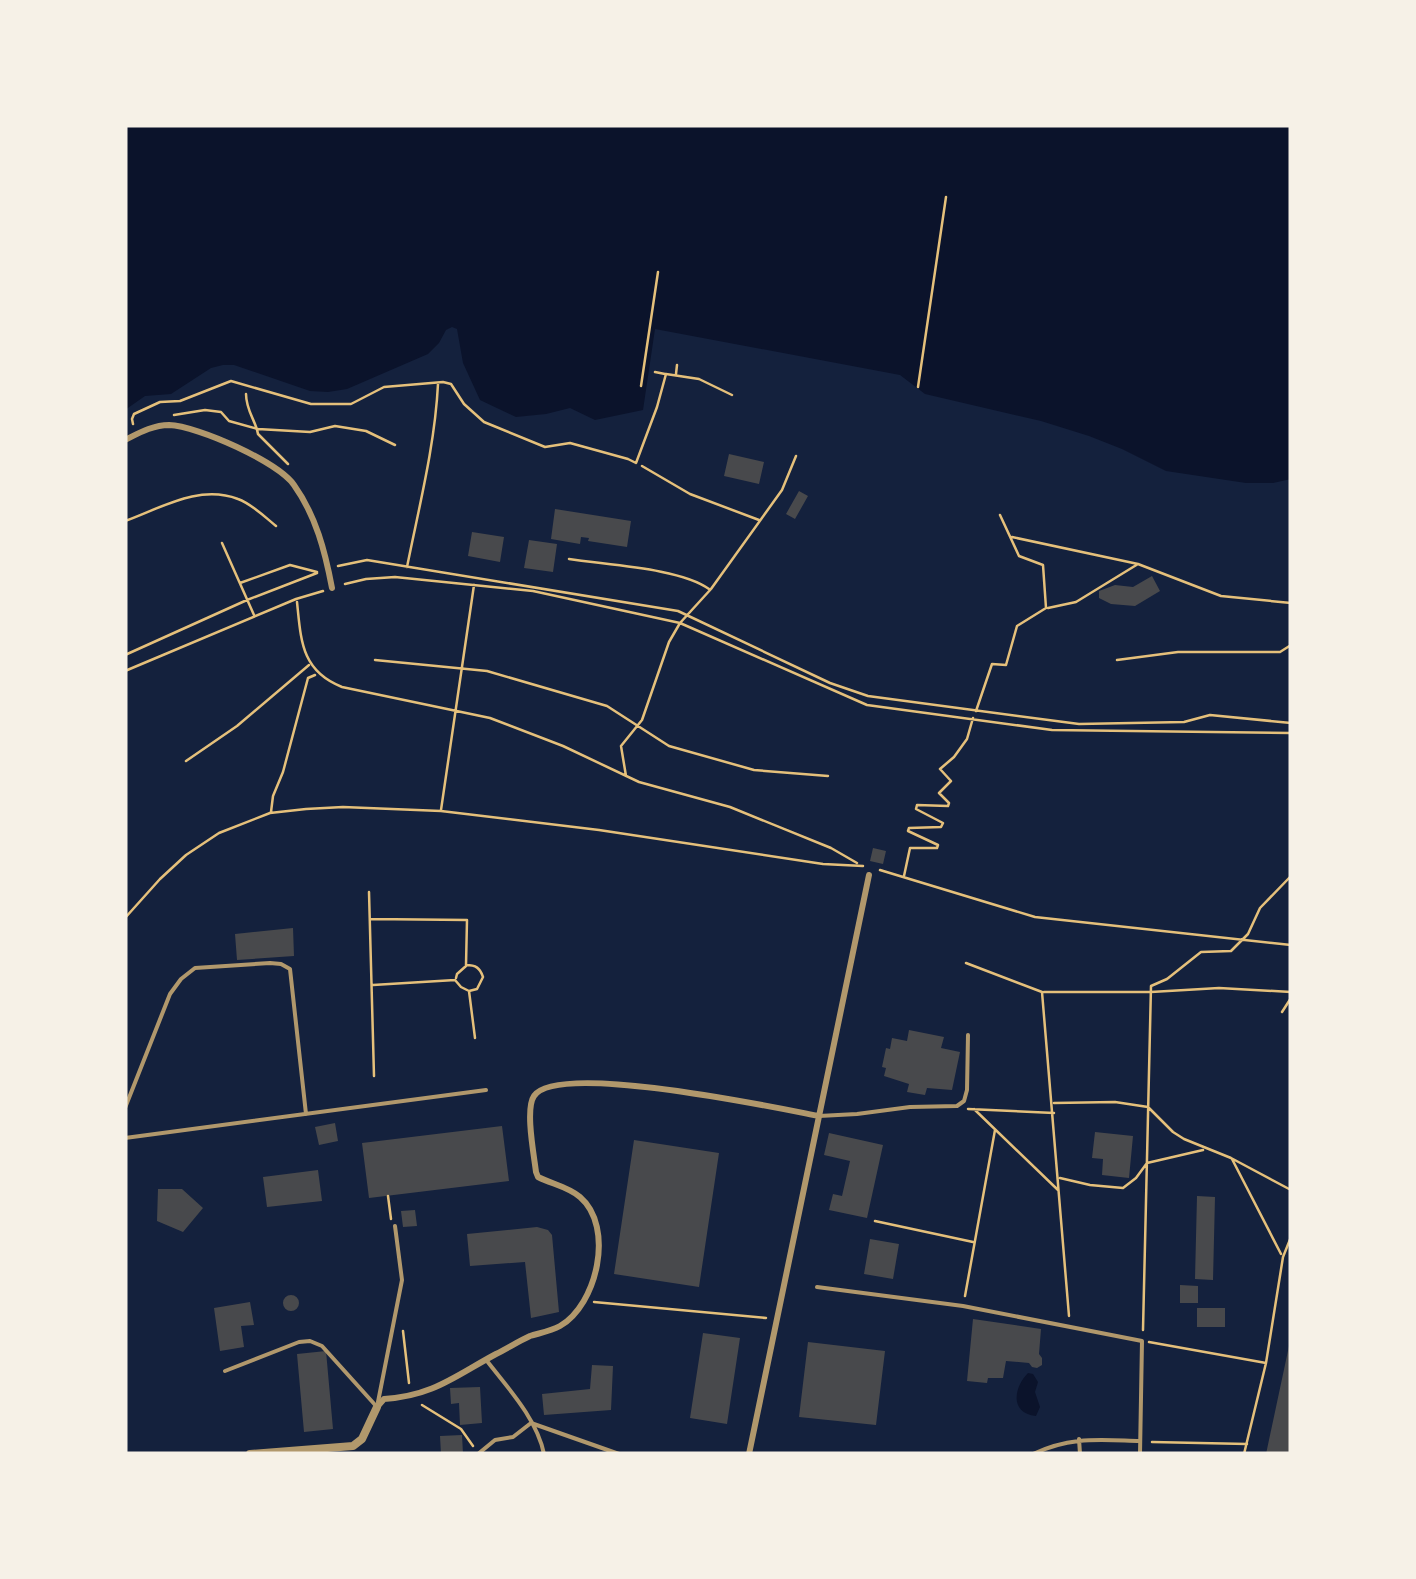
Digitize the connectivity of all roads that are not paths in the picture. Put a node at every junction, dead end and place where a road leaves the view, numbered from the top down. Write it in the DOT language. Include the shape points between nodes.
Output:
graph roads {
  1 [pos="125,440"];
  2 [pos="332,588"];
  3 [pos="868,875"];
  4 [pos="968,1036"];
  5 [pos="486,1090"];
  6 [pos="125,1108"];
  7 [pos="306,1114"];
  8 [pos="820,1116"];
  9 [pos="125,1138"];
  10 [pos="394,1226"];
  11 [pos="817,1286"];
  12 [pos="486,1359"];
  13 [pos="225,1371"];
  14 [pos="377,1407"];
  15 [pos="532,1424"];
  16 [pos="1078,1439"];
  17 [pos="1140,1441"];
  18 [pos="750,1453"];
  19 [pos="250,1454"];
  20 [pos="478,1454"];
  21 [pos="544,1454"];
  22 [pos="618,1454"];
  23 [pos="737,1454"];
  24 [pos="1033,1454"];
  25 [pos="1080,1454"];
  26 [pos="1140,1454"];
  1 -- 2 [label="street" via="180,426 284,474 320,536"];
  3 -- 8 [label="street"];
  4 -- 8 [label="lane" via="967,1090 958,1106"];
  5 -- 7 [label="lane"];
  6 -- 7 [label="lane" via="181,979 195,968 270,963 290,969"];
  7 -- 9 [label="lane"];
  8 -- 12 [label="street" via="658,1087 576,1083 541,1089 530,1108 536,1172 580,1197 593,1218 595,1278 560,1326"];
  8 -- 18 [label="street"];
  10 -- 14 [label="lane" via="402,1280"];
  11 -- 17 [label="lane" via="1142,1341"];
  12 -- 14 [label="street" via="440,1386 411,1398 384,1399"];
  12 -- 15 [label="lane"];
  13 -- 14 [label="lane" via="310,1341"];
  14 -- 19 [label="street" via="353,1446"];
  15 -- 20 [label="lane"];
  15 -- 21 [label="lane"];
  15 -- 22 [label="lane"];
  16 -- 17 [label="lane"];
  16 -- 24 [label="lane"];
  16 -- 25 [label="lane"];
  17 -- 26 [label="lane"];
  18 -- 23 [label="lane"];
}
